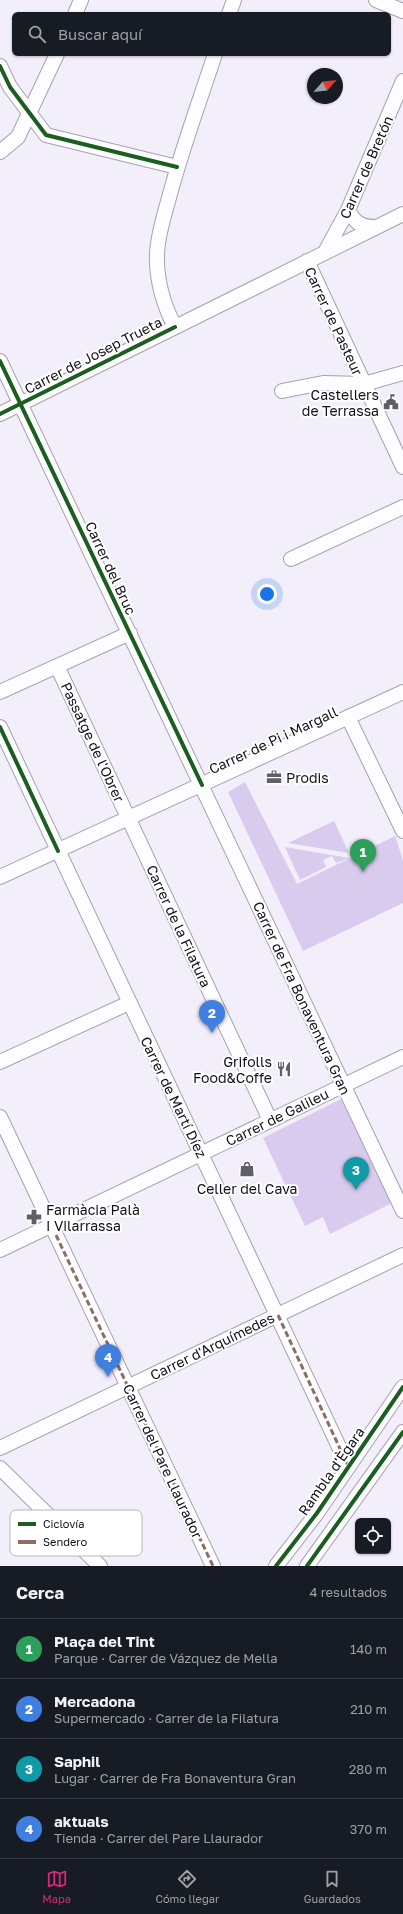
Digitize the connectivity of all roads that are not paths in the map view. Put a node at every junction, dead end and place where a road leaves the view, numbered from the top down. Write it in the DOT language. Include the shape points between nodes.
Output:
graph roads {
  1 [pos="81,0"];
  2 [pos="234,0"];
  3 [pos="376,0"];
  4 [pos="403,11"];
  5 [pos="76,12"];
  6 [pos="230,12"];
  7 [pos="56,56"];
  8 [pos="214,56"];
  9 [pos="0,66"];
  10 [pos="403,81"];
  11 [pos="29,114"];
  12 [pos="0,152"];
  13 [pos="177,167"];
  14 [pos="348,210"];
  15 [pos="403,214"];
  16 [pos="376,227"];
  17 [pos="325,252"];
  18 [pos="306,261"];
  19 [pos="174,327"];
  20 [pos="0,361"];
  21 [pos="403,373"];
  22 [pos="364,384"];
  23 [pos="282,391"];
  24 [pos="20,404"];
  25 [pos="0,414"];
  26 [pos="403,467"];
  27 [pos="403,507"];
  28 [pos="290,559"];
  29 [pos="130,633"];
  30 [pos="57,666"];
  31 [pos="0,692"];
  32 [pos="403,692"];
  33 [pos="348,717"];
  34 [pos="0,728"];
  35 [pos="202,784"];
  36 [pos="129,818"];
  37 [pos="403,831"];
  38 [pos="58,851"];
  39 [pos="0,877"];
  40 [pos="129,1003"];
  41 [pos="403,1057"];
  42 [pos="0,1062"];
  43 [pos="342,1085"];
  44 [pos="0,1117"];
  45 [pos="270,1120"];
  46 [pos="202,1153"];
  47 [pos="403,1211"];
  48 [pos="52,1226"];
  49 [pos="0,1250"];
  50 [pos="403,1255"];
  51 [pos="278,1315"];
  52 [pos="128,1386"];
  53 [pos="403,1387"];
  54 [pos="403,1432"];
  55 [pos="0,1448"];
  56 [pos="348,1466"];
  57 [pos="0,1468"];
  58 [pos="43,1510"];
  59 [pos="90,1556"];
  60 [pos="279,1565"];
  61 [pos="100,1566"];
  62 [pos="213,1566"];
  63 [pos="307,1566"];
  1 -- 5 [label="street"];
  2 -- 6 [label="street"];
  3 -- 4 [label="street"];
  7 -- 11 [label="street"];
  8 -- 13 [label="street"];
  9 -- 11 [label="street" via="10,87"];
  10 -- 14 [label="street, Carrer de Bretón"];
  11 -- 12 [label="street" via="18,137"];
  11 -- 13 [label="street" via="46,135"];
  13 -- 19 [label="street" via="160,232 157,254 163,300"];
  14 -- 16 [label="street" via="359,224"];
  14 -- 17 [label="street, Carrer de Bretón"];
  15 -- 16 [label="street, Carrer de Josep Trueta"];
  16 -- 17 [label="street, Carrer de Josep Trueta"];
  17 -- 18 [label="street, Carrer de Josep Trueta"];
  18 -- 19 [label="street, Carrer de Josep Trueta"];
  18 -- 22 [label="street, Carrer de Pasteur"];
  19 -- 24 [label="street, Carrer de Josep Trueta"];
  20 -- 24 [label="street, Carrer del Bruc"];
  21 -- 22 [label="street"];
  22 -- 23 [label="street" via="323,383"];
  22 -- 26 [label="street, Carrer de Pasteur"];
  24 -- 25 [label="street, Carrer de Josep Trueta"];
  24 -- 29 [label="street, Carrer del Bruc"];
  27 -- 28 [label="street"];
  29 -- 30 [label="street"];
  29 -- 35 [label="street, Carrer del Bruc"];
  30 -- 31 [label="street"];
  30 -- 36 [label="street, Passatge de l'Obrer"];
  32 -- 33 [label="street, Carrer de Pi i Margall"];
  33 -- 35 [label="street, Carrer de Pi i Margall"];
  33 -- 37 [label="street"];
  34 -- 38 [label="street, Carrer de Martí Díez"];
  35 -- 36 [label="street, Carrer de Pi i Margall"];
  35 -- 43 [label="street, Carrer de Fra Bonaventura Gran"];
  36 -- 38 [label="street, Carrer de Pi i Margall"];
  36 -- 45 [label="street, Carrer de la Filatura"];
  38 -- 39 [label="street, Carrer de Pi i Margall"];
  38 -- 40 [label="street, Carrer de Martí Díez"];
  40 -- 42 [label="street"];
  40 -- 46 [label="street, Carrer de Martí Díez"];
  41 -- 43 [label="street, Carrer de Galileu"];
  43 -- 45 [label="street, Carrer de Galileu"];
  43 -- 47 [label="street, Carrer de Fra Bonaventura Gran"];
  44 -- 48 [label="street, Carrer del Pare Llaurador"];
  45 -- 46 [label="street, Carrer de Galileu"];
  46 -- 48 [label="street, Carrer de Galileu"];
  46 -- 51 [label="street, Carrer de Martí Díez"];
  48 -- 49 [label="street, Carrer de Galileu"];
  48 -- 52 [label="street, Carrer del Pare Llaurador"];
  50 -- 51 [label="street, Carrer d'Arquímedes"];
  51 -- 52 [label="street, Carrer d'Arquímedes"];
  51 -- 56 [label="street, Carrer de Martí Díez"];
  52 -- 55 [label="street, Carrer d'Arquímedes"];
  52 -- 62 [label="street, Carrer del Pare Llaurador"];
  53 -- 56 [label="street, Rambla d'Ègara"];
  54 -- 63 [label="street"];
  56 -- 60 [label="street, Rambla d'Ègara"];
  57 -- 58 [label="street"];
  59 -- 61 [label="street"];
}
